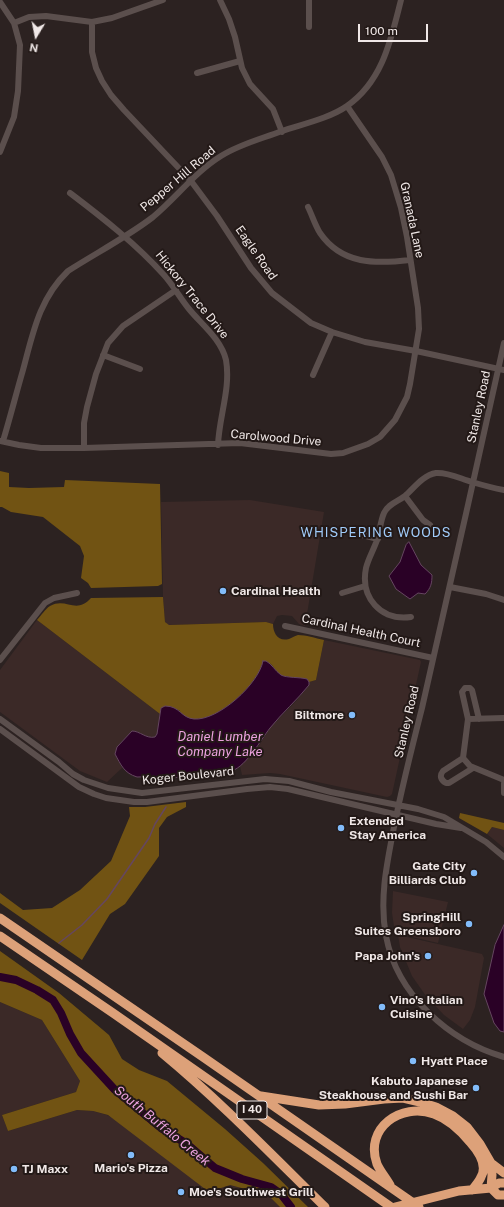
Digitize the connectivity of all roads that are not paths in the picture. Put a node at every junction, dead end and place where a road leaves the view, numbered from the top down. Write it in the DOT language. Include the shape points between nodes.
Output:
graph roads {
  1 [pos="163,0"];
  2 [pos="220,0"];
  3 [pos="309,0"];
  4 [pos="401,0"];
  5 [pos="0,2"];
  6 [pos="92,22"];
  7 [pos="14,23"];
  8 [pos="309,27"];
  9 [pos="240,61"];
  10 [pos="197,73"];
  11 [pos="347,106"];
  12 [pos="282,132"];
  13 [pos="2,144"];
  14 [pos="0,152"];
  15 [pos="191,181"];
  16 [pos="70,193"];
  17 [pos="308,207"];
  18 [pos="124,236"];
  19 [pos="410,260"];
  20 [pos="176,290"];
  21 [pos="332,332"];
  22 [pos="504,343"];
  23 [pos="416,351"];
  24 [pos="103,355"];
  25 [pos="140,369"];
  26 [pos="501,369"];
  27 [pos="313,375"];
  28 [pos="2,441"];
  29 [pos="218,445"];
  30 [pos="84,448"];
  31 [pos="473,482"];
  32 [pos="504,490"];
  33 [pos="404,496"];
  34 [pos="430,525"];
  35 [pos="354,533"];
  36 [pos="378,539"];
  37 [pos="365,586"];
  38 [pos="450,587"];
  39 [pos="77,592"];
  40 [pos="342,593"];
  41 [pos="504,600"];
  42 [pos="411,617"];
  43 [pos="285,626"];
  44 [pos="433,658"];
  45 [pos="0,660"];
  46 [pos="504,718"];
  47 [pos="0,719"];
  48 [pos="468,719"];
  49 [pos="479,719"];
  50 [pos="0,729"];
  51 [pos="463,758"];
  52 [pos="473,768"];
  53 [pos="504,780"];
  54 [pos="504,783"];
  55 [pos="504,794"];
  56 [pos="398,805"];
  57 [pos="396,815"];
  58 [pos="461,828"];
  59 [pos="504,857"];
  60 [pos="0,918"];
  61 [pos="0,936"];
  62 [pos="113,1013"];
  63 [pos="504,1057"];
  64 [pos="259,1096"];
  65 [pos="491,1163"];
  66 [pos="504,1173"];
  67 [pos="504,1183"];
  68 [pos="392,1188"];
  69 [pos="491,1188"];
  70 [pos="309,1190"];
  71 [pos="472,1190"];
  72 [pos="504,1195"];
  73 [pos="316,1207"];
  74 [pos="326,1207"];
  75 [pos="391,1207"];
  76 [pos="395,1207"];
  77 [pos="419,1207"];
  1 -- 6 [label="street" via="112,18"];
  2 -- 9 [label="street" via="235,37"];
  3 -- 8 [label="street"];
  4 -- 11 [label="street, Pepper Hill Road" via="383,62 372,80"];
  5 -- 7 [label="street"];
  6 -- 7 [label="street" via="46,16 30,17"];
  6 -- 15 [label="street, Eagle Road" via="92,52 102,81 124,110"];
  7 -- 13 [label="street" via="20,45 18,91 14,117"];
  9 -- 10 [label="street"];
  9 -- 12 [label="street" via="250,84 273,109"];
  11 -- 12 [label="street, Pepper Hill Road"];
  11 -- 19 [label="street, Granada Lane" via="382,157 391,175 401,208"];
  12 -- 15 [label="street, Pepper Hill Road" via="238,146 205,168"];
  13 -- 14 [label="street"];
  15 -- 18 [label="street, Pepper Hill Road" via="171,202"];
  15 -- 21 [label="street, Eagle Road" via="251,268 272,293 311,323"];
  16 -- 18 [label="street, Hickory Trace Drive"];
  17 -- 19 [label="street" via="320,233 344,254 372,262"];
  18 -- 20 [label="street, Hickory Trace Drive" via="148,258"];
  18 -- 28 [label="street, Pepper Hill Road" via="68,271 45,300 36,320"];
  19 -- 23 [label="street, Granada Lane" via="418,308"];
  20 -- 24 [label="street" via="123,326 108,343"];
  20 -- 29 [label="street, Hickory Trace Drive" via="222,348 226,360 227,383"];
  21 -- 23 [label="street, Eagle Road" via="365,342"];
  21 -- 27 [label="street"];
  22 -- 26 [label="street, Stanley Road"];
  23 -- 26 [label="street, Eagle Road"];
  23 -- 29 [label="street, Carolwood Drive" via="407,397 401,411 380,437 368,444 343,453 331,454 240,443"];
  24 -- 25 [label="street"];
  24 -- 30 [label="street" via="87,407"];
  26 -- 31 [label="street, Stanley Road"];
  28 -- 30 [label="street, Carolwood Drive" via="41,448"];
  29 -- 30 [label="street, Carolwood Drive"];
  31 -- 32 [label="street"];
  31 -- 33 [label="street" via="436,473 426,476"];
  31 -- 38 [label="street, Stanley Road"];
  33 -- 34 [label="street"];
  33 -- 36 [label="street" via="389,506 384,514"];
  35 -- 36 [label="street"];
  36 -- 37 [label="street" via="366,566"];
  37 -- 40 [label="street"];
  37 -- 42 [label="street" via="369,598 384,612 390,616"];
  38 -- 41 [label="street"];
  38 -- 44 [label="street, Stanley Road"];
  39 -- 45 [label="street" via="45,603"];
  43 -- 44 [label="street, Cardinal Health Court"];
  44 -- 56 [label="street, Stanley Road"];
  46 -- 49 [label="street"];
  47 -- 56 [label="street, Koger Boulevard" via="73,774 108,788 142,793 252,780 278,780"];
  48 -- 49 [label="street"];
  48 -- 49 [label="street" via="462,692 465,688 472,690"];
  48 -- 51 [label="street"];
  50 -- 57 [label="street, Koger Boulevard" via="79,787 106,798 147,802 270,787"];
  51 -- 52 [label="street"];
  51 -- 52 [label="street" via="443,771 443,781 449,783"];
  52 -- 53 [label="street"];
  54 -- 55 [label="street"];
  56 -- 57 [label="street, Stanley Road"];
  56 -- 58 [label="street, Koger Boulevard" via="444,817"];
  57 -- 58 [label="street, Koger Boulevard"];
  57 -- 63 [label="street, Stanley Road" via="383,896 386,937 396,966 414,997 441,1024 470,1043"];
  58 -- 59 [label="street, Koger Boulevard" via="486,842"];
  60 -- 64 [label="highway, I 40"];
  61 -- 62 [label="highway, I 40"];
  62 -- 70 [label="highway" via="189,1076"];
  62 -- 75 [label="highway, I 40"];
  64 -- 65 [label="highway" via="319,1105 397,1098 420,1102 453,1116 467,1127"];
  64 -- 68 [label="highway, I 40"];
  65 -- 66 [label="highway"];
  65 -- 69 [label="highway"];
  67 -- 69 [label="highway"];
  68 -- 71 [label="highway" via="378,1164 375,1154 376,1138 391,1119 407,1112 420,1111 433,1114 457,1128 478,1151 484,1166 481,1178"];
  68 -- 77 [label="highway, I 40"];
  69 -- 71 [label="highway"];
  69 -- 72 [label="highway" via="498,1195"];
  70 -- 73 [label="highway"];
  70 -- 74 [label="highway"];
  71 -- 76 [label="highway"];
}
